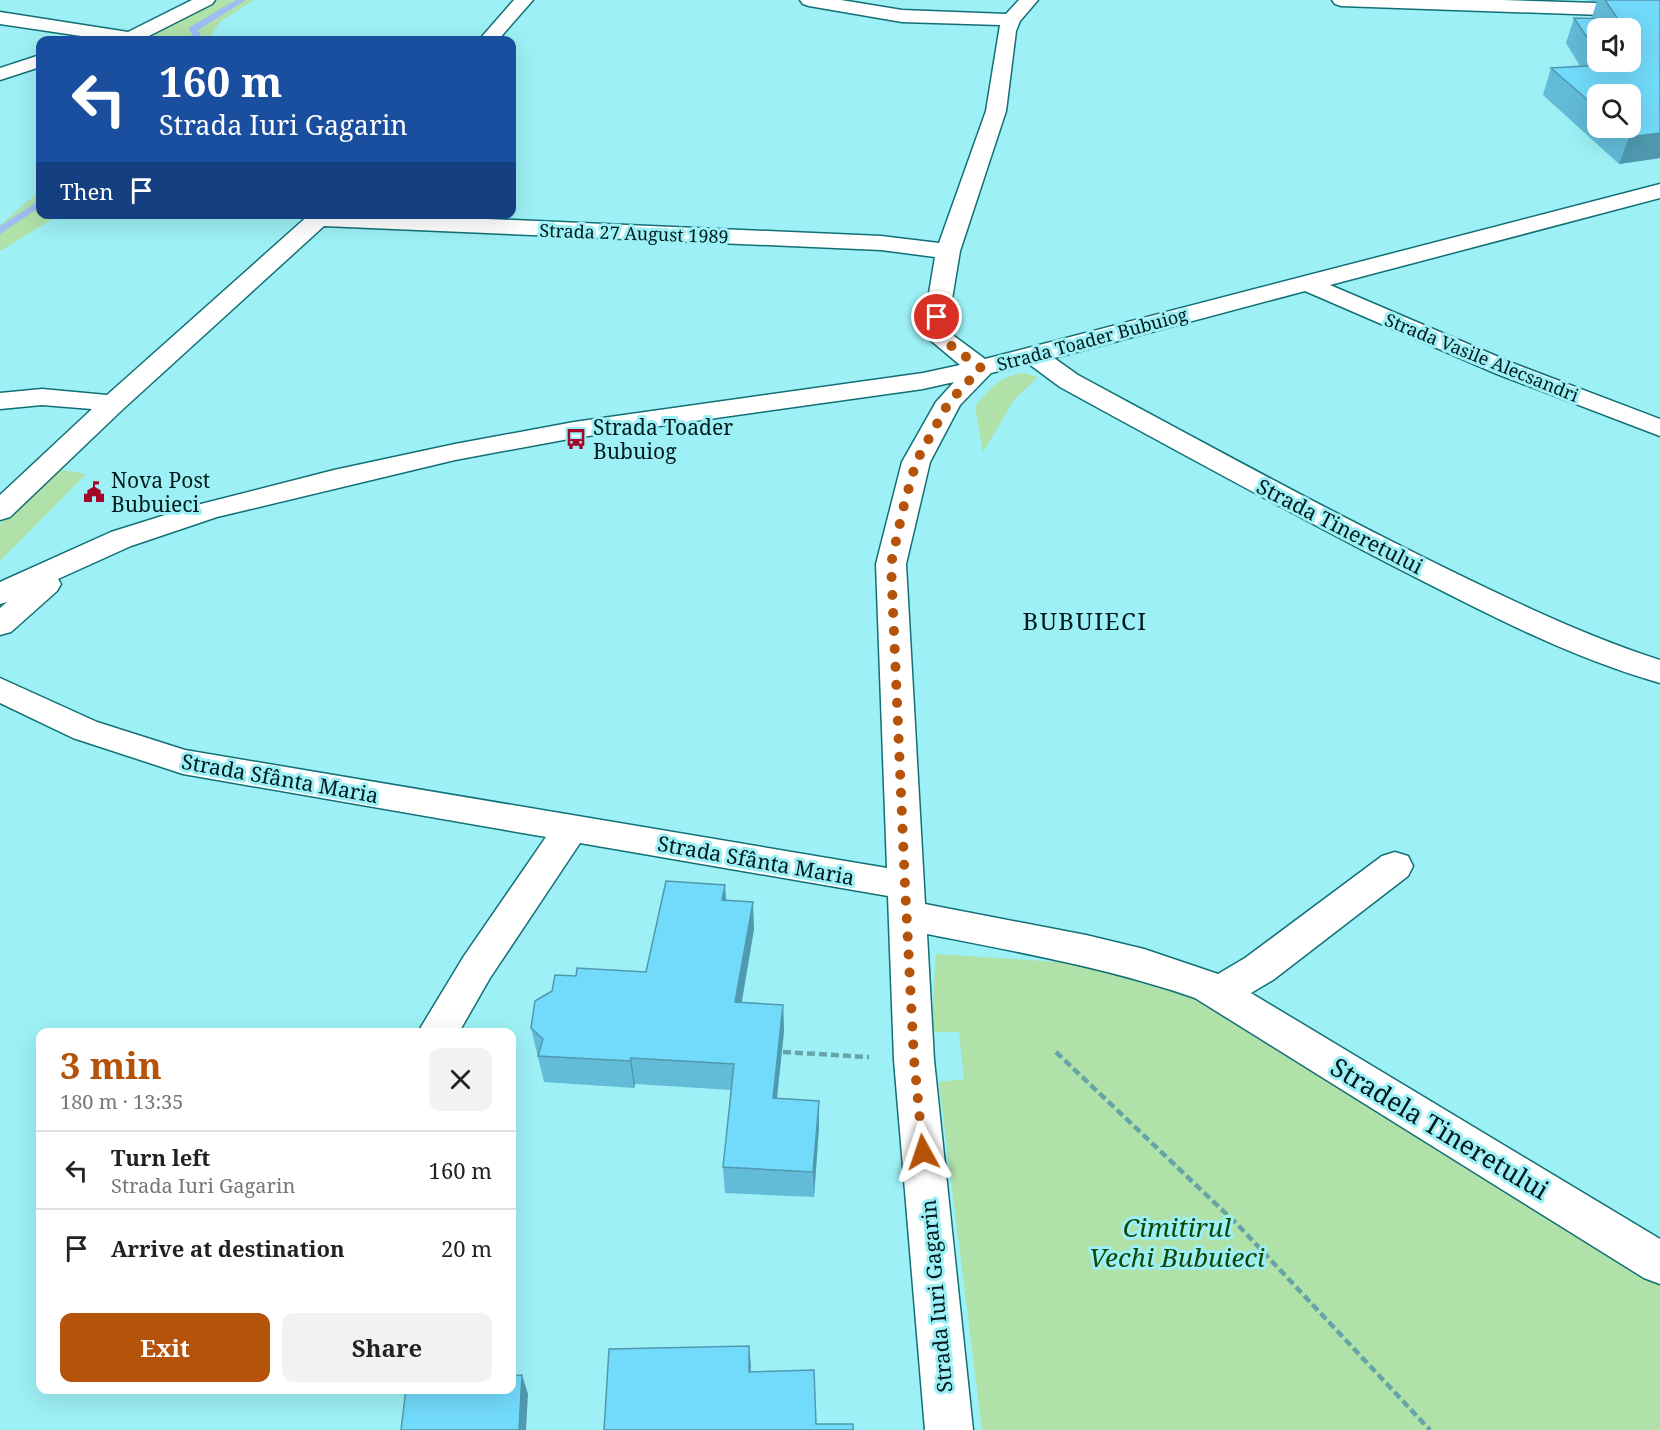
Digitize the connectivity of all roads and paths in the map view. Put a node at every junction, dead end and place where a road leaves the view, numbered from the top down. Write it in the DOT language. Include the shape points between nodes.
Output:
graph roads {
  1 [pos="206,0"];
  2 [pos="524,0"];
  3 [pos="809,0"];
  4 [pos="1029,0"];
  5 [pos="1341,0"];
  6 [pos="1660,11"];
  7 [pos="0,18"];
  8 [pos="1011,20"];
  9 [pos="106,36"];
  10 [pos="130,36"];
  11 [pos="492,36"];
  12 [pos="36,62"];
  13 [pos="0,74"];
  14 [pos="1660,191"];
  15 [pos="319,219"];
  16 [pos="364,219"];
  17 [pos="948,251"];
  18 [pos="1306,283"];
  19 [pos="1034,355"];
  20 [pos="981,368"];
  21 [pos="0,401"];
  22 [pos="113,404"];
  23 [pos="1660,428"];
  24 [pos="0,511"];
  25 [pos="66,563"];
  26 [pos="0,594"];
  27 [pos="0,625"];
  28 [pos="1660,672"];
  29 [pos="0,688"];
  30 [pos="571,828"];
  31 [pos="1395,866"];
  32 [pos="906,900"];
  33 [pos="1219,993"];
  34 [pos="440,1028"];
  35 [pos="783,1052"];
  36 [pos="1056,1052"];
  37 [pos="914,1059"];
  38 [pos="1660,1263"];
  39 [pos="949,1430"];
  40 [pos="1430,1430"];
  1 -- 10 [label="street"];
  2 -- 11 [label="street"];
  3 -- 8 [label="street" via="902,16"];
  4 -- 8 [label="street"];
  5 -- 6 [label="street"];
  7 -- 9 [label="street"];
  8 -- 17 [label="street" via="1006,31 996,111"];
  12 -- 13 [label="street"];
  14 -- 18 [label="street, Strada Toader Bubuiog"];
  15 -- 22 [label="street, Strada 27 August 1989"];
  16 -- 17 [label="street, Strada 27 August 1989" via="881,243"];
  17 -- 20 [label="street" via="937,317 942,339"];
  18 -- 19 [label="street, Strada Toader Bubuiog"];
  18 -- 23 [label="street, Strada Vasile Alecsandri" via="1506,369"];
  19 -- 20 [label="street, Strada Toader Bubuiog"];
  19 -- 28 [label="street, Strada Tineretului" via="1069,381 1310,512 1594,650"];
  20 -- 25 [label="street, Strada Toader Bubuiog" via="923,381 606,425 455,452 207,511 121,539"];
  20 -- 32 [label="street, Strada Iuri Gagarin" via="949,402 916,462 891,564"];
  21 -- 22 [label="street" via="40,397"];
  22 -- 24 [label="street, Strada 27 August 1989"];
  25 -- 26 [label="street, Strada Toader Bubuiog"];
  25 -- 27 [label="street"];
  29 -- 30 [label="street, Strada Sfânta Maria" via="84,730 183,762"];
  30 -- 32 [label="street, Strada Sfânta Maria"];
  30 -- 34 [label="street"];
  31 -- 33 [label="street" via="1259,969"];
  32 -- 33 [label="street, Stradela Tineretului" via="1144,964"];
  32 -- 37 [label="street, Strada Iuri Gagarin"];
  33 -- 38 [label="street, Stradela Tineretului"];
  35 -- 37 [label="path"];
  36 -- 40 [label="path" via="1236,1224"];
  37 -- 39 [label="street, Strada Iuri Gagarin"];
}
